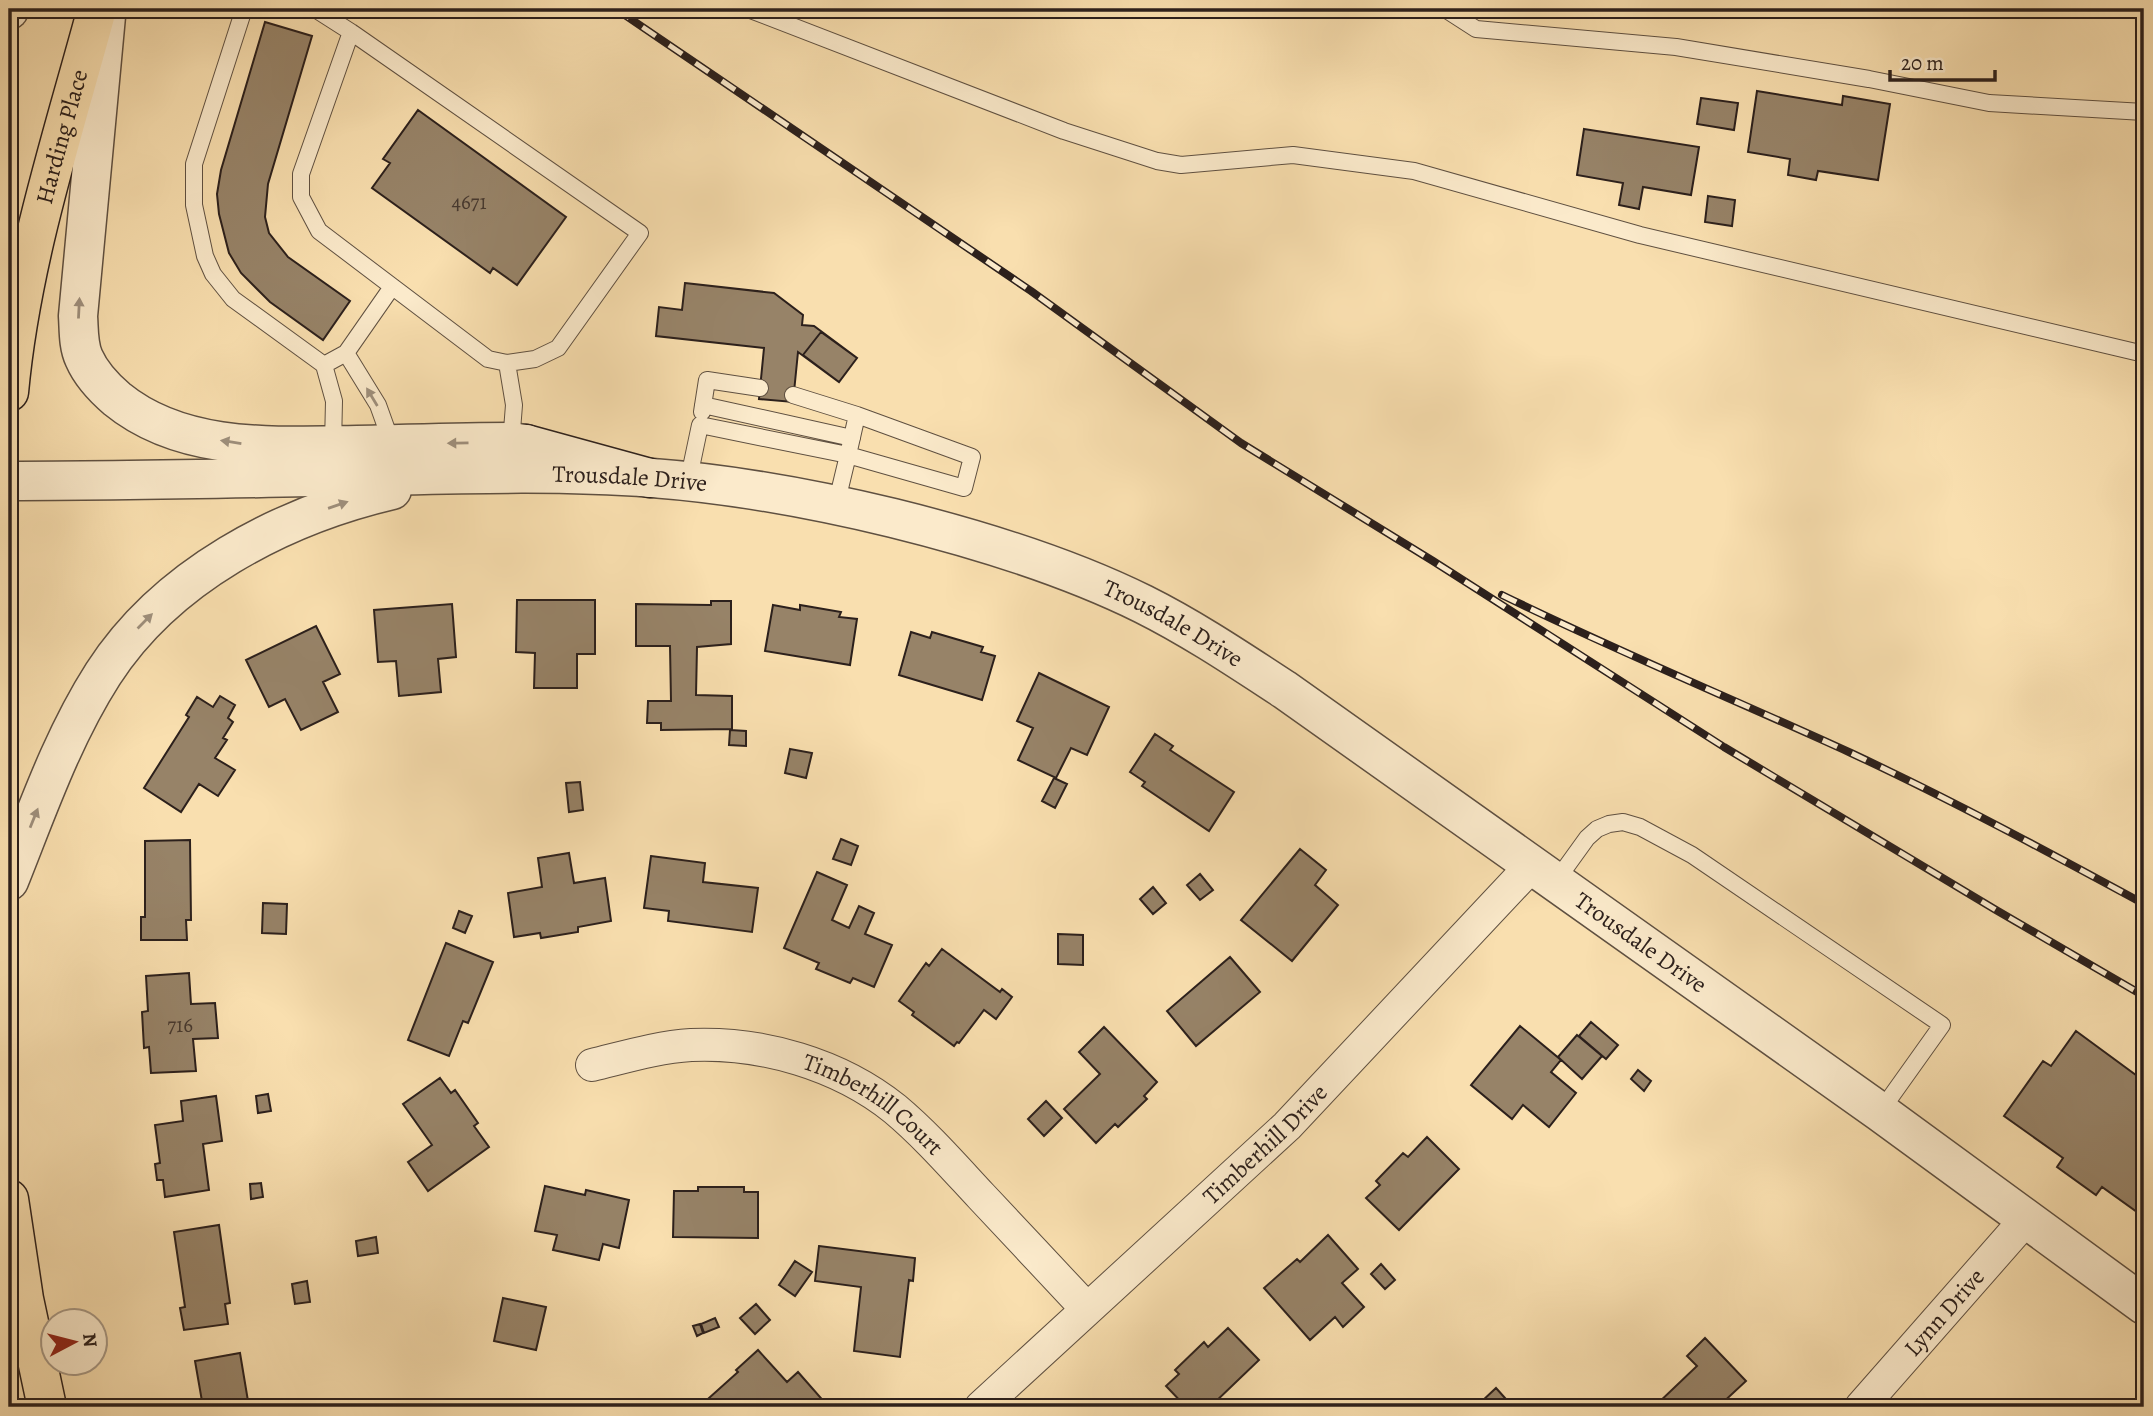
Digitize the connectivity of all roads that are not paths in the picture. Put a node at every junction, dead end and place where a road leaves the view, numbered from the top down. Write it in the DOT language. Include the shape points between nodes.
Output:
graph roads {
  1 [pos="97,9"];
  2 [pos="107,9"];
  3 [pos="244,9"];
  4 [pos="315,9"];
  5 [pos="748,9"];
  6 [pos="1445,9"];
  7 [pos="351,32"];
  8 [pos="2144,112"];
  9 [pos="392,287"];
  10 [pos="346,353"];
  11 [pos="2144,354"];
  12 [pos="507,363"];
  13 [pos="324,365"];
  14 [pos="760,388"];
  15 [pos="9,392"];
  16 [pos="793,395"];
  17 [pos="703,405"];
  18 [pos="857,415"];
  19 [pos="699,425"];
  20 [pos="852,438"];
  21 [pos="392,444"];
  22 [pos="517,453"];
  23 [pos="848,455"];
  24 [pos="335,461"];
  25 [pos="459,474"];
  26 [pos="9,481"];
  27 [pos="688,482"];
  28 [pos="836,505"];
  29 [pos="1545,872"];
  30 [pos="9,881"];
  31 [pos="592,1065"];
  32 [pos="1880,1112"];
  33 [pos="9,1199"];
  34 [pos="2027,1218"];
  35 [pos="2144,1305"];
  36 [pos="1086,1308"];
  37 [pos="47,1407"];
  38 [pos="981,1407"];
  39 [pos="1861,1407"];
  1 -- 15 [label="main road, Harding Place" via="25,282"];
  24 -- 2 [label="street, one-way" via="160,427 102,386 83,357 78,316"];
  3 -- 13 [label="lane" via="194,164 198,228 213,274 233,299"];
  4 -- 7 [label="lane"];
  5 -- 11 [label="lane" via="1064,131 1157,161 1181,165 1293,155 1414,171 1640,235"];
  6 -- 8 [label="lane" via="1476,29 1675,47 1989,103"];
  7 -- 9 [label="lane" via="301,174 301,197 319,232"];
  7 -- 12 [label="lane" via="639,233 558,348 535,359"];
  9 -- 10 [label="lane"];
  9 -- 12 [label="lane" via="488,359"];
  10 -- 13 [label="lane"];
  21 -- 10 [label="lane, one-way" via="378,405"];
  12 -- 22 [label="lane"];
  13 -- 24 [label="lane" via="334,401"];
  14 -- 17 [label="lane" via="707,380"];
  16 -- 18 [label="lane"];
  17 -- 19 [label="lane"];
  17 -- 20 [label="lane"];
  18 -- 20 [label="lane"];
  18 -- 23 [label="lane" via="972,457 964,488"];
  19 -- 23 [label="lane"];
  19 -- 27 [label="lane"];
  20 -- 23 [label="lane"];
  22 -- 21 [label="street, one-way"];
  21 -- 24 [label="street"];
  22 -- 25 [label="street"];
  22 -- 27 [label="street, Trousdale Drive"];
  23 -- 28 [label="lane"];
  24 -- 25 [label="street"];
  24 -- 26 [label="street"];
  30 -- 25 [label="street, one-way" via="79,716 103,673 144,621 194,578 272,533 330,507"];
  27 -- 28 [label="street, Trousdale Drive"];
  28 -- 29 [label="street, Trousdale Drive" via="998,547 1143,604 1285,690"];
  29 -- 32 [label="street, Trousdale Drive"];
  29 -- 32 [label="lane" via="1597,829 1623,822 1640,827 1692,855 1942,1025"];
  29 -- 36 [label="street, Timberhill Drive" via="1287,1126"];
  31 -- 36 [label="street, Timberhill Court" via="690,1045 734,1046 777,1053 857,1084 926,1137"];
  32 -- 34 [label="street, Trousdale Drive"];
  33 -- 37 [label="main road"];
  34 -- 35 [label="street, Trousdale Drive"];
  34 -- 39 [label="street, Lynn Drive"];
  36 -- 38 [label="street, Timberhill Drive"];
}
